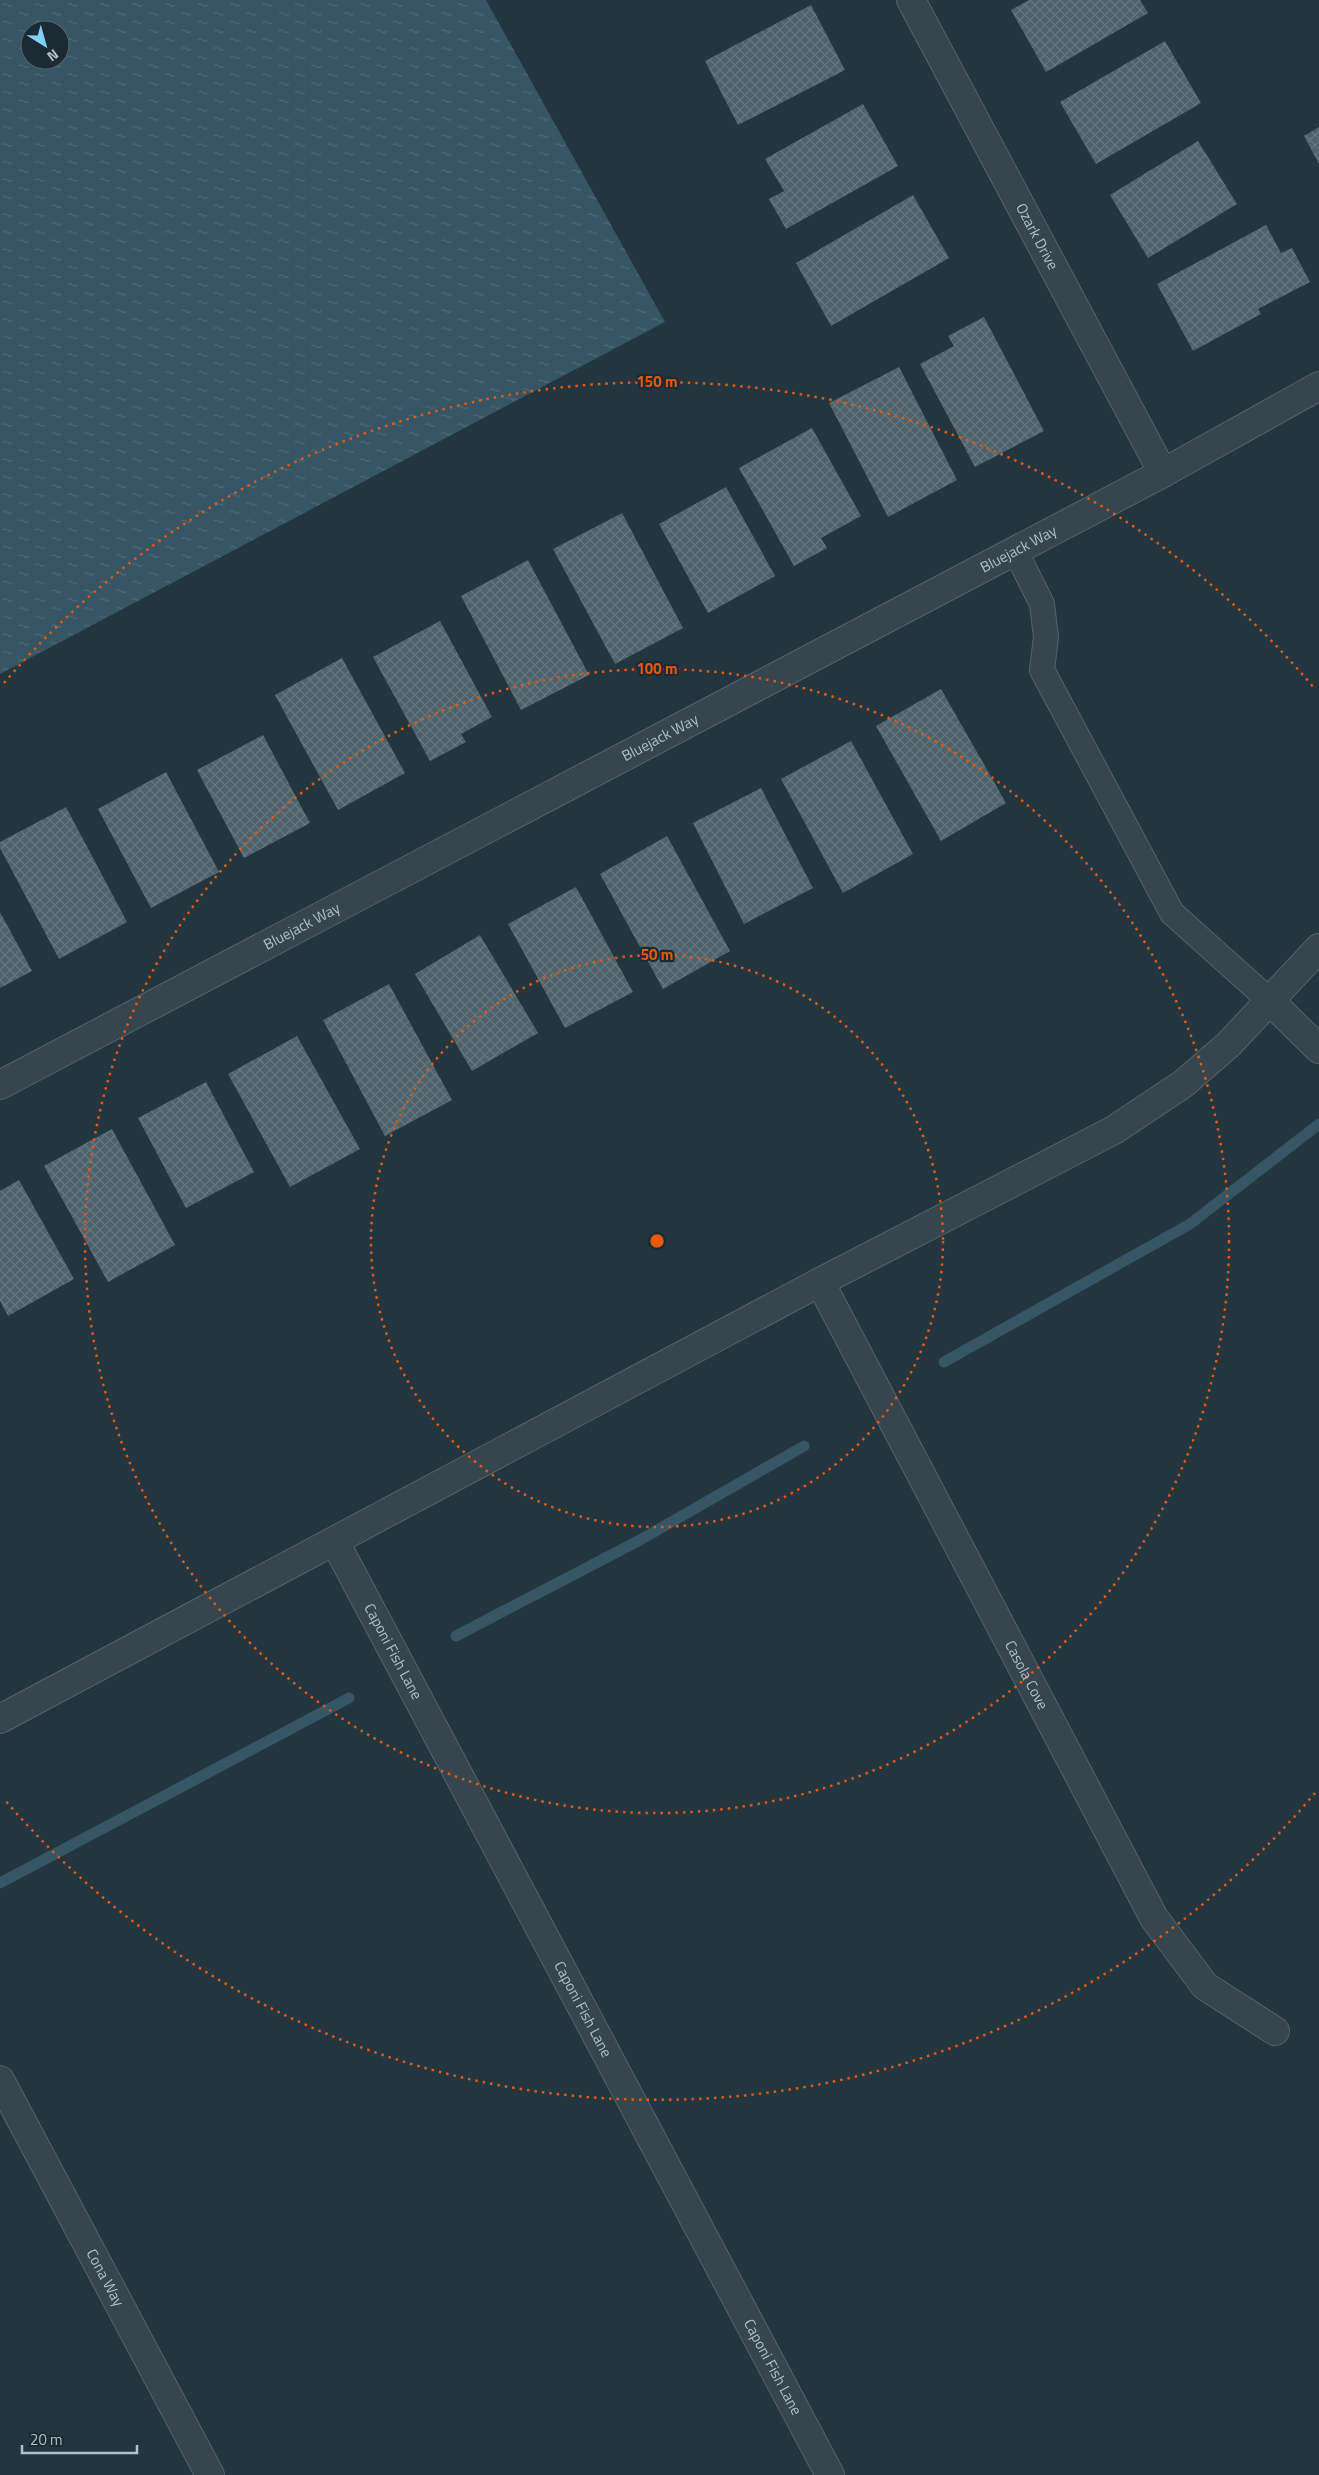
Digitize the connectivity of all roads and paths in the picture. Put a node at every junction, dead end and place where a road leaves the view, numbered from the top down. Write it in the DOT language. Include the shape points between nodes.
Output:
graph roads {
  1 [pos="911,0"];
  2 [pos="1319,386"];
  3 [pos="1163,472"];
  4 [pos="1015,550"];
  5 [pos="1319,948"];
  6 [pos="1269,1000"];
  7 [pos="1319,1049"];
  8 [pos="0,1085"];
  9 [pos="820,1282"];
  10 [pos="335,1542"];
  11 [pos="0,1719"];
  12 [pos="1275,2031"];
  13 [pos="0,2080"];
  14 [pos="210,2475"];
  15 [pos="830,2475"];
  1 -- 3 [label="street, Ozark Drive"];
  2 -- 3 [label="street, Bluejack Way"];
  3 -- 4 [label="street, Bluejack Way"];
  4 -- 6 [label="lane" via="1042,604 1046,637 1042,670 1172,913"];
  4 -- 8 [label="street, Bluejack Way"];
  5 -- 6 [label="street"];
  6 -- 7 [label="street"];
  6 -- 9 [label="street" via="1229,1044 1183,1084 1114,1130"];
  9 -- 10 [label="street"];
  9 -- 12 [label="street, Casola Cove" via="1154,1918 1205,1986"];
  10 -- 11 [label="street"];
  10 -- 15 [label="street, Caponi Fish Lane"];
  13 -- 14 [label="street, Cona Way"];
}
